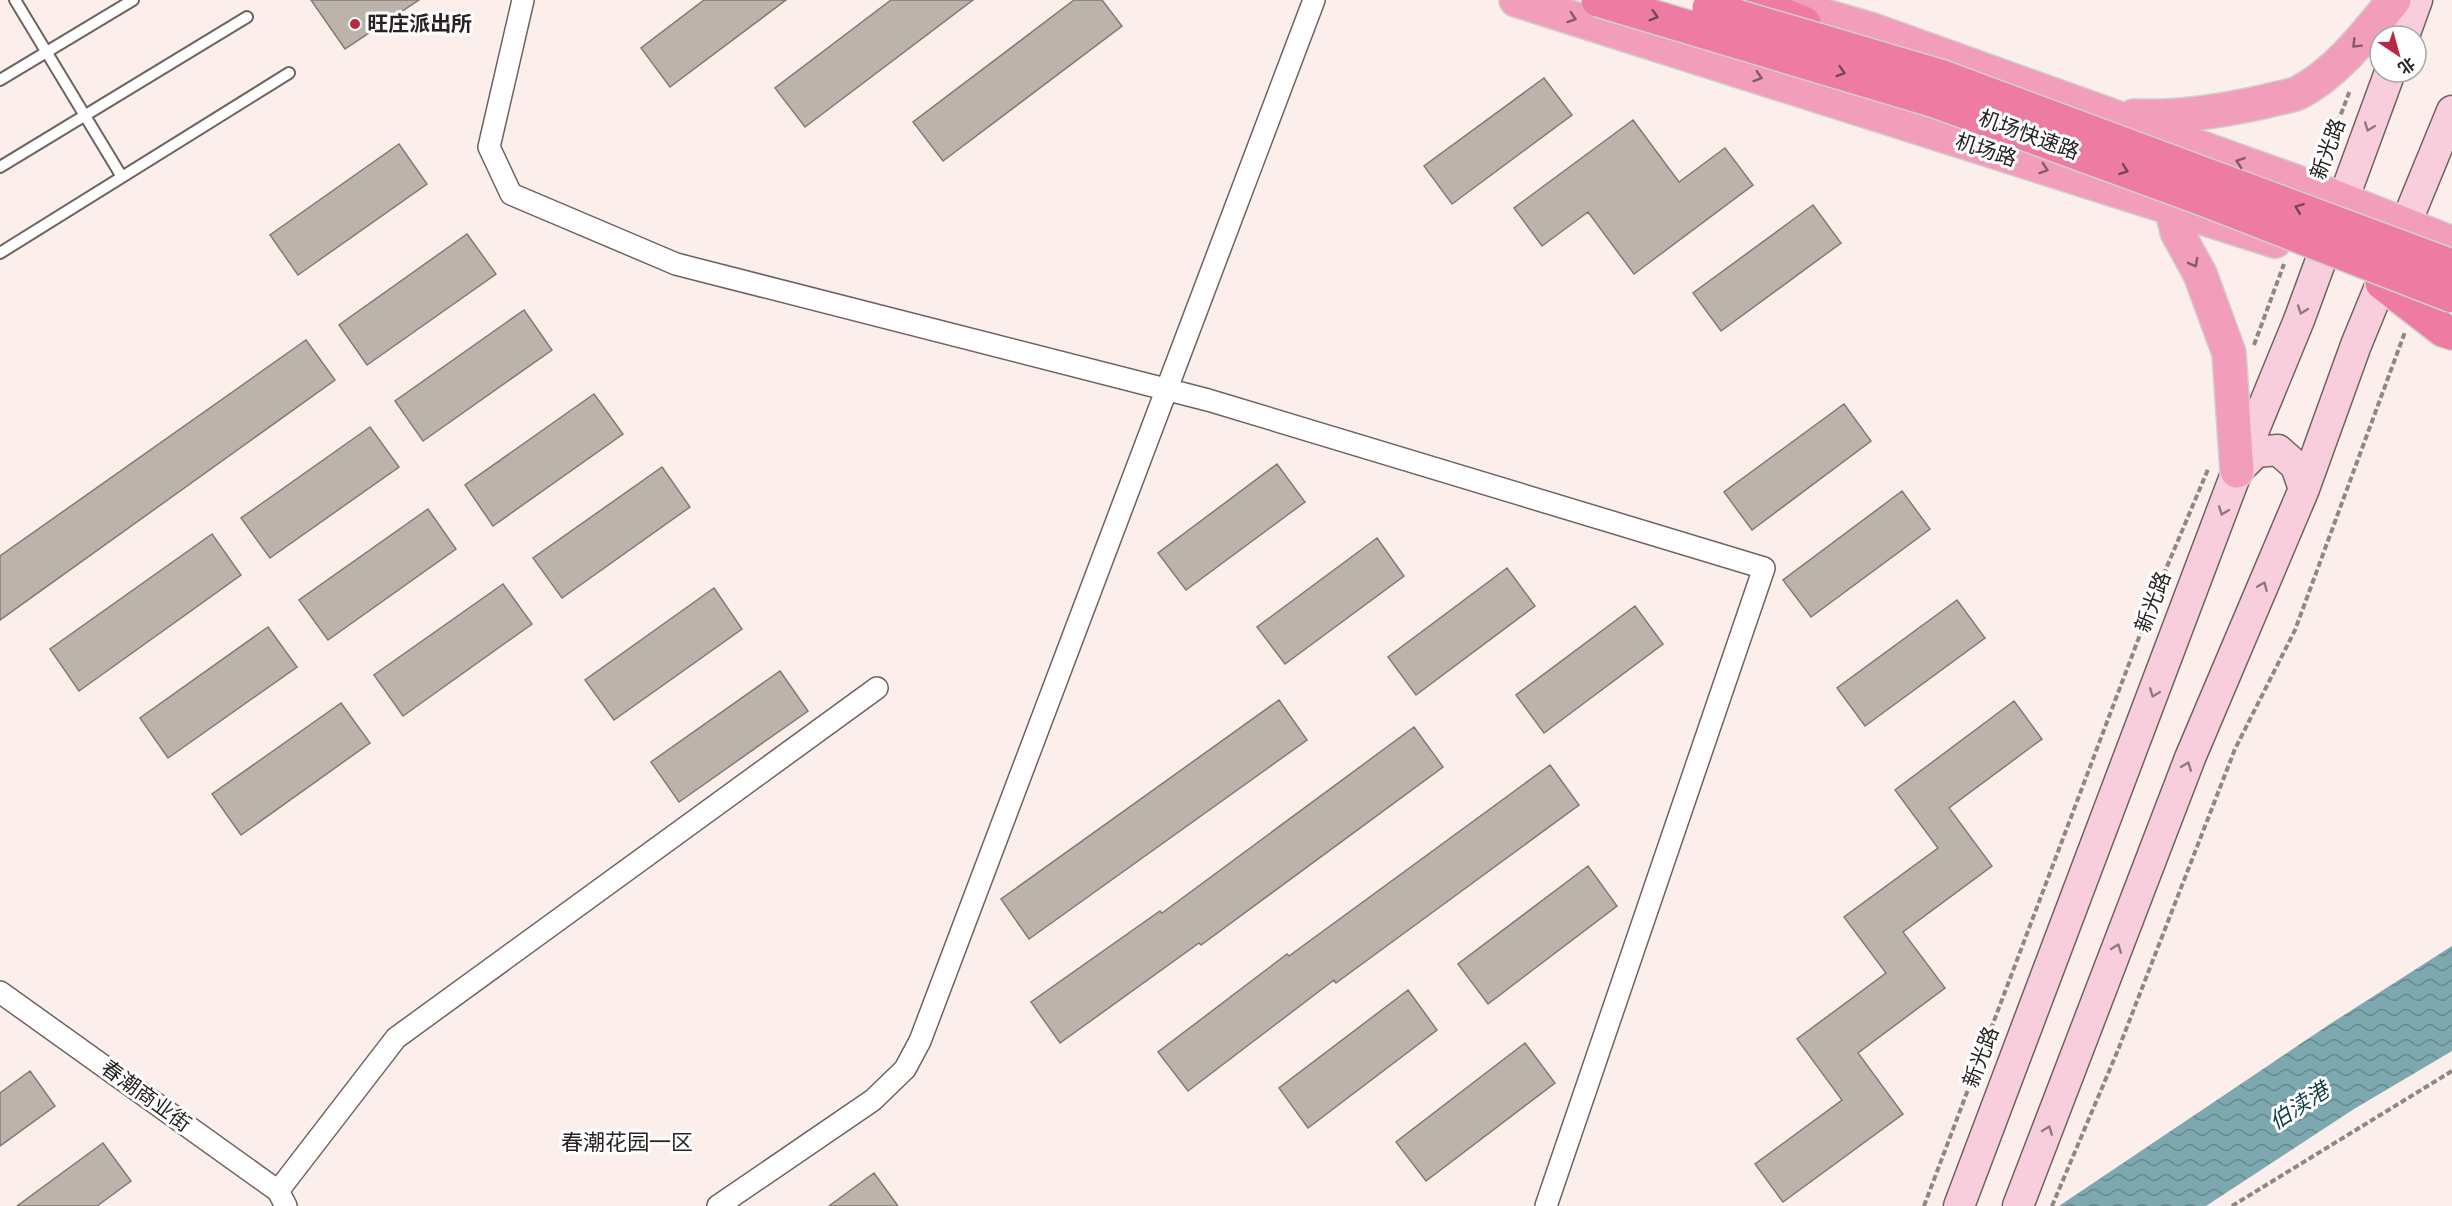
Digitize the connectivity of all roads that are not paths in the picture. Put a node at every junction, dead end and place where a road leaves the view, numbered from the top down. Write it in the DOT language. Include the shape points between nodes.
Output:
graph roads {
  1 [pos="15,0"];
  2 [pos="133,0"];
  3 [pos="523,0"];
  4 [pos="1314,0"];
  5 [pos="1516,0"];
  6 [pos="1598,0"];
  7 [pos="1680,0"];
  8 [pos="1745,0"];
  9 [pos="1767,0"];
  10 [pos="2394,0"];
  11 [pos="2417,0"];
  12 [pos="247,17"];
  13 [pos="2408,24"];
  14 [pos="47,51"];
  15 [pos="290,73"];
  16 [pos="1940,76"];
  17 [pos="0,80"];
  18 [pos="2384,84"];
  19 [pos="2452,111"];
  20 [pos="2102,114"];
  21 [pos="85,116"];
  22 [pos="0,167"];
  23 [pos="122,177"];
  24 [pos="2328,194"];
  25 [pos="2172,210"];
  26 [pos="2405,224"];
  27 [pos="2452,243"];
  28 [pos="0,253"];
  29 [pos="2320,259"];
  30 [pos="2452,266"];
  31 [pos="2382,284"];
  32 [pos="2452,296"];
  33 [pos="2449,325"];
  34 [pos="1166,389"];
  35 [pos="2224,467"];
  36 [pos="2304,489"];
  37 [pos="877,688"];
  38 [pos="0,992"];
  39 [pos="2023,1195"];
  40 [pos="282,1198"];
  41 [pos="718,1206"];
  42 [pos="1546,1206"];
  43 [pos="1959,1206"];
  1 -- 14 [label="lane"];
  2 -- 14 [label="lane"];
  3 -- 34 [label="street" via="489,147 511,194 676,264"];
  4 -- 34 [label="street"];
  5 -- 25 [label="main road, 机场路, one-way"];
  6 -- 32 [label="highway, 机场快速路, one-way, bridge" via="1935,100"];
  7 -- 16 [label="highway, 机场快速路, bridge"];
  8 -- 16 [label="highway, bridge"];
  9 -- 20 [label="main road" via="1870,29"];
  10 -- 20 [label="main road, one-way" via="2360,41 2325,74 2297,93 2170,118"];
  11 -- 13 [label="main road"];
  12 -- 21 [label="lane"];
  14 -- 17 [label="lane"];
  14 -- 21 [label="lane"];
  15 -- 23 [label="lane"];
  30 -- 16 [label="highway, 机场快速路, one-way, bridge"];
  18 -- 24 [label="main road, 新光路, one-way"];
  19 -- 26 [label="main road"];
  24 -- 20 [label="main road, one-way"];
  21 -- 22 [label="lane"];
  21 -- 23 [label="lane"];
  23 -- 28 [label="lane"];
  24 -- 26 [label="main road"];
  24 -- 29 [label="main road, 新光路"];
  25 -- 29 [label="main road, 机场路"];
  25 -- 35 [label="main road, one-way" via="2177,232 2200,274 2229,353"];
  26 -- 27 [label="main road"];
  26 -- 31 [label="main road"];
  29 -- 31 [label="main road, 机场路"];
  29 -- 35 [label="main road, 新光路, one-way"];
  31 -- 33 [label="main road, 机场路"];
  31 -- 33 [label="highway" via="2411,306"];
  31 -- 36 [label="main road"];
  34 -- 41 [label="street" via="920,1041 905,1069 873,1100"];
  34 -- 42 [label="street" via="1764,568"];
  35 -- 36 [label="main road" via="2256,452 2278,450 2296,466"];
  35 -- 43 [label="main road, 新光路, one-way"];
  39 -- 36 [label="main road, one-way" via="2190,758"];
  37 -- 40 [label="street" via="396,1038"];
  38 -- 40 [label="street, 春潮商业街"];
}
